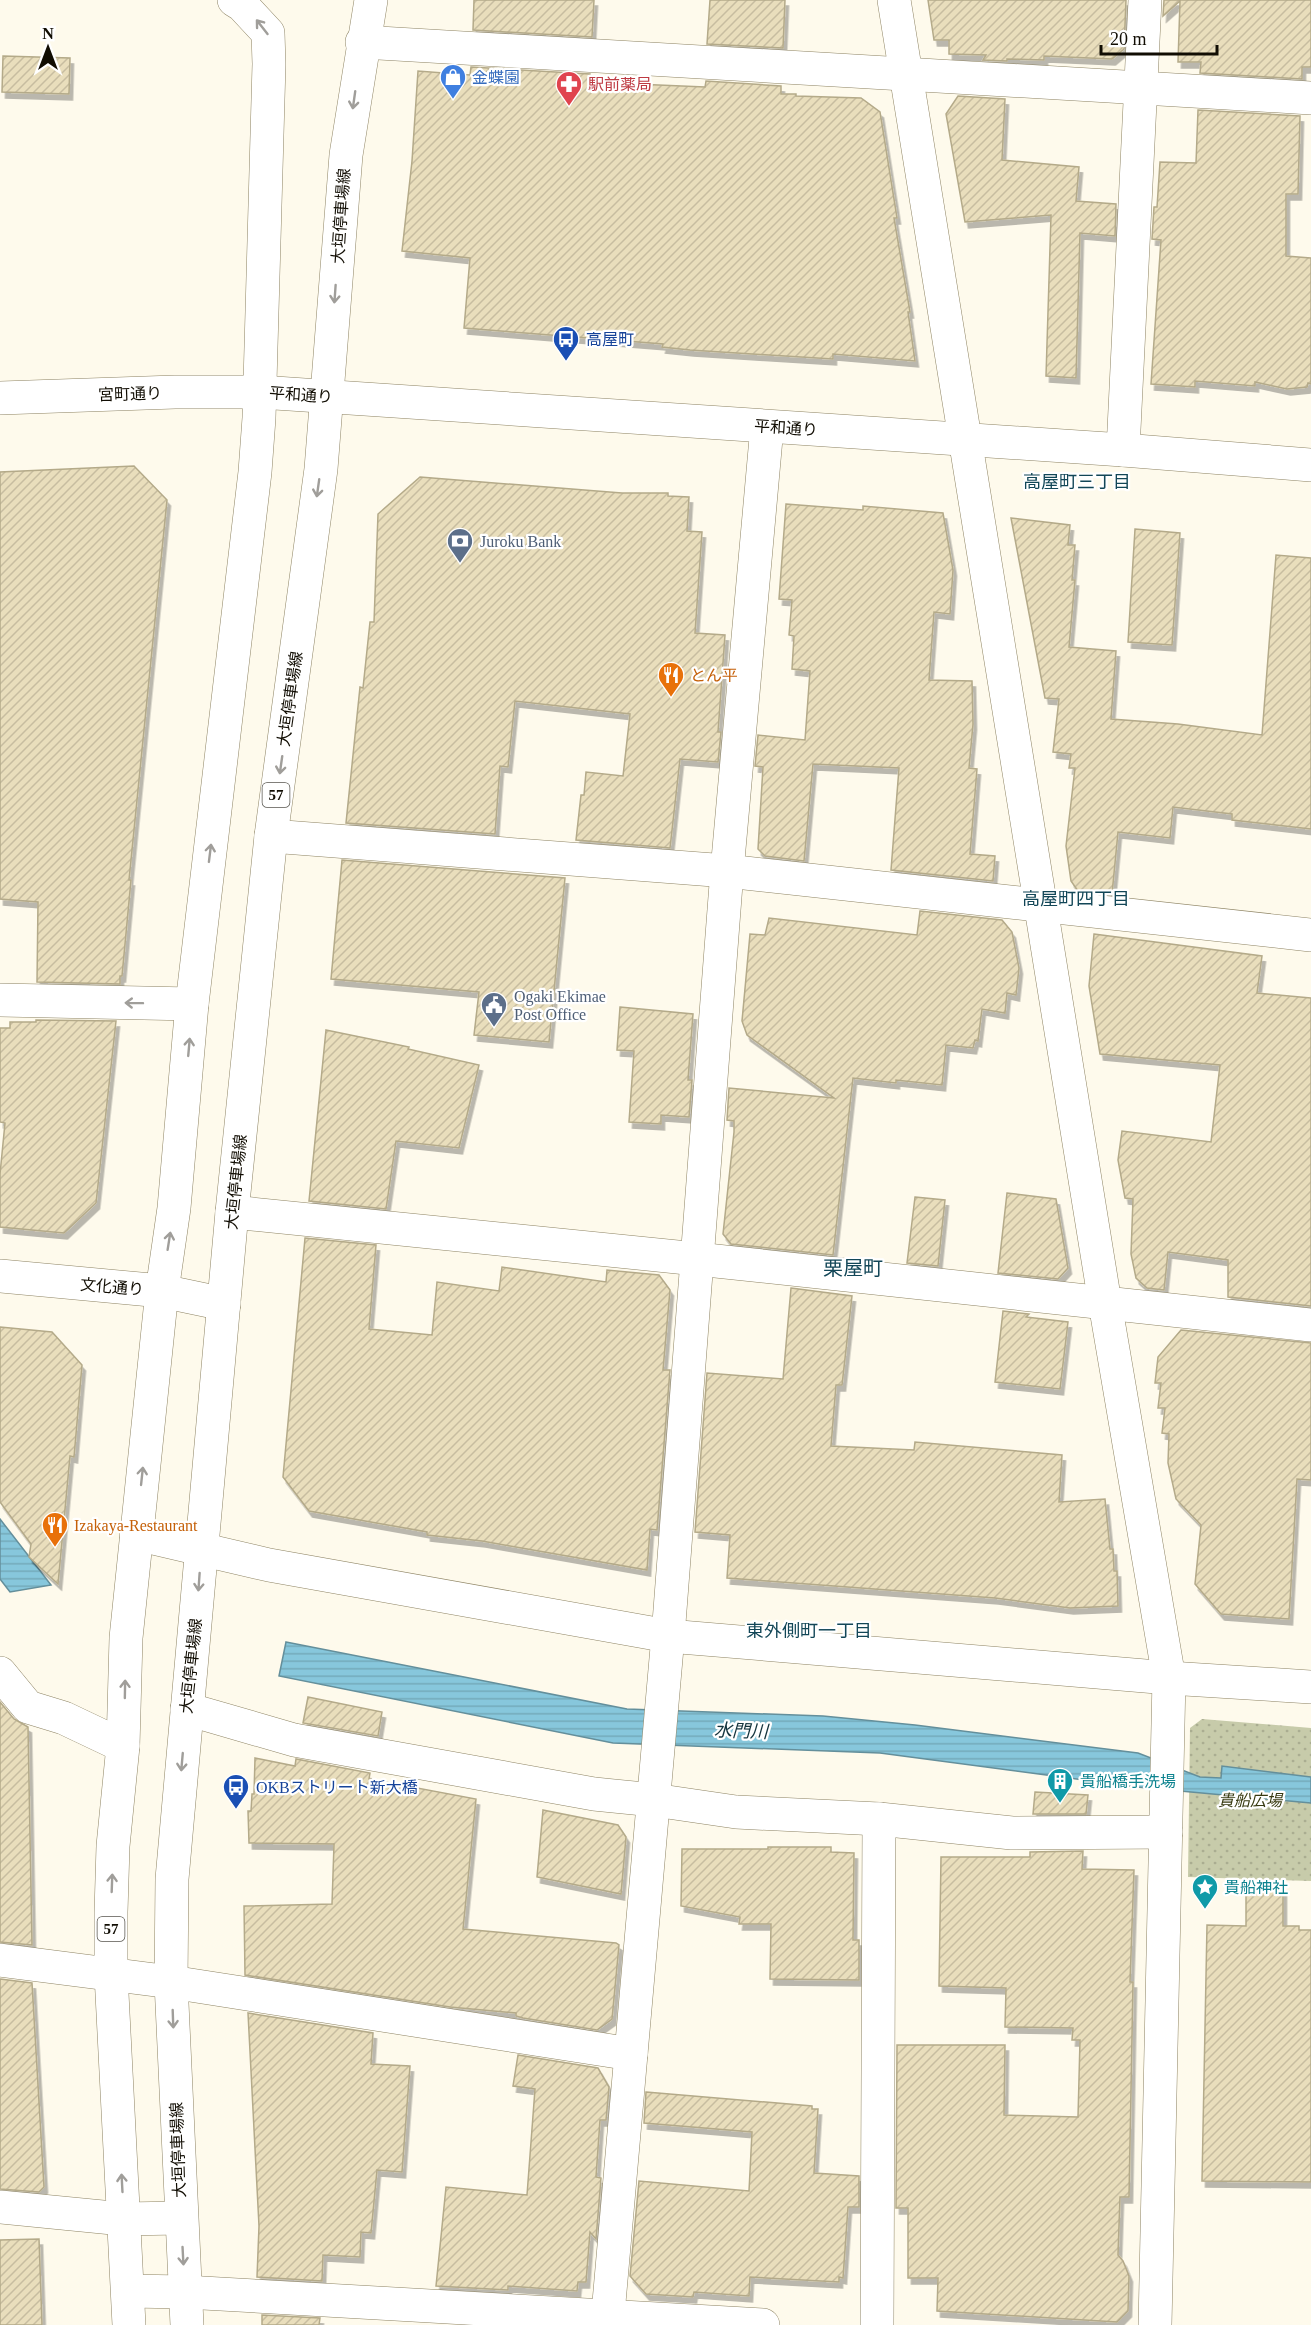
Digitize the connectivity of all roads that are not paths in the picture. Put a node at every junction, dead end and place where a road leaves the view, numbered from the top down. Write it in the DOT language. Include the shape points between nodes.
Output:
graph roads {
  1 [pos="234,0"];
  2 [pos="371,0"];
  3 [pos="894,0"];
  4 [pos="1145,0"];
  5 [pos="362,42"];
  6 [pos="907,73"];
  7 [pos="1140,88"];
  8 [pos="1311,98"];
  9 [pos="260,392"];
  10 [pos="328,397"];
  11 [pos="0,398"];
  12 [pos="767,426"];
  13 [pos="964,439"];
  14 [pos="1123,450"];
  15 [pos="1311,465"];
  16 [pos="271,837"];
  17 [pos="727,871"];
  18 [pos="1042,906"];
  19 [pos="1311,935"];
  20 [pos="0,1000"];
  21 [pos="192,1004"];
  22 [pos="232,1212"];
  23 [pos="697,1259"];
  24 [pos="0,1276"];
  25 [pos="162,1292"];
  26 [pos="1105,1303"];
  27 [pos="224,1304"];
  28 [pos="1311,1325"];
  29 [pos="136,1534"];
  30 [pos="201,1548"];
  31 [pos="668,1636"];
  32 [pos="0,1673"];
  33 [pos="1169,1678"];
  34 [pos="1311,1687"];
  35 [pos="187,1709"];
  36 [pos="123,1746"];
  37 [pos="654,1800"];
  38 [pos="879,1819"];
  39 [pos="1166,1833"];
  40 [pos="0,1960"];
  41 [pos="111,1974"];
  42 [pos="171,1982"];
  43 [pos="631,2054"];
  44 [pos="0,2207"];
  45 [pos="181,2218"];
  46 [pos="123,2219"];
  47 [pos="128,2291"];
  48 [pos="185,2292"];
  49 [pos="607,2320"];
  50 [pos="129,2325"];
  51 [pos="187,2325"];
  52 [pos="763,2325"];
  53 [pos="877,2325"];
  54 [pos="1155,2325"];
  9 -- 1 [label="street, 57, one-way" via="268,33"];
  2 -- 5 [label="street, 大垣停車場線"];
  3 -- 6 [label="street"];
  4 -- 7 [label="street"];
  5 -- 6 [label="street"];
  5 -- 10 [label="street, 大垣停車場線 / 57, one-way" via="346,155"];
  6 -- 7 [label="street"];
  6 -- 13 [label="street"];
  7 -- 8 [label="street"];
  7 -- 14 [label="street"];
  9 -- 10 [label="street, 平和通り"];
  9 -- 11 [label="street, 宮町通り"];
  21 -- 9 [label="street, 57, one-way" via="255,472"];
  10 -- 12 [label="street, 平和通り"];
  10 -- 16 [label="street, 大垣停車場線 / 57, one-way"];
  12 -- 13 [label="street, 平和通り"];
  12 -- 17 [label="street"];
  13 -- 14 [label="street, 平和通り"];
  13 -- 18 [label="street"];
  14 -- 15 [label="street, 平和通り"];
  16 -- 17 [label="street"];
  16 -- 22 [label="street, 大垣停車場線 / 57"];
  17 -- 18 [label="street"];
  17 -- 23 [label="street"];
  18 -- 19 [label="street"];
  18 -- 26 [label="street"];
  21 -- 20 [label="street, one-way"];
  25 -- 21 [label="street, 57, one-way" via="174,1208"];
  22 -- 23 [label="street"];
  22 -- 27 [label="street, 大垣停車場線 / 57"];
  23 -- 26 [label="street"];
  23 -- 31 [label="street"];
  24 -- 25 [label="street, 文化通り"];
  25 -- 27 [label="street, 文化通り"];
  29 -- 25 [label="street, 57, one-way"];
  26 -- 28 [label="street"];
  26 -- 33 [label="street"];
  27 -- 30 [label="street, 大垣停車場線 / 57"];
  29 -- 30 [label="street"];
  36 -- 29 [label="street, 57, one-way" via="126,1638"];
  30 -- 31 [label="street" via="281,1567"];
  30 -- 35 [label="street, 大垣停車場線 / 57, one-way"];
  31 -- 33 [label="street"];
  31 -- 37 [label="street"];
  32 -- 36 [label="street" via="28,1707 64,1718"];
  33 -- 34 [label="street"];
  33 -- 39 [label="street"];
  35 -- 37 [label="street" via="294,1740 594,1794"];
  35 -- 42 [label="street, 大垣停車場線 / 57, one-way" via="172,1879"];
  41 -- 36 [label="street, 57, one-way" via="113,1846"];
  37 -- 38 [label="street" via="736,1812"];
  37 -- 43 [label="street"];
  38 -- 39 [label="street" via="1012,1833"];
  38 -- 53 [label="street"];
  39 -- 54 [label="street"];
  40 -- 41 [label="street"];
  41 -- 42 [label="street"];
  46 -- 41 [label="street, 57, one-way"];
  42 -- 43 [label="street"];
  42 -- 45 [label="street, 大垣停車場線 / 57, one-way"];
  43 -- 49 [label="street"];
  44 -- 46 [label="street"];
  45 -- 46 [label="street"];
  45 -- 48 [label="street, 大垣停車場線 / 57, one-way"];
  46 -- 47 [label="street, 57"];
  47 -- 48 [label="street"];
  47 -- 50 [label="street, 57"];
  48 -- 49 [label="street"];
  48 -- 51 [label="street, 大垣停車場線 / 57"];
  49 -- 52 [label="street"];
}
